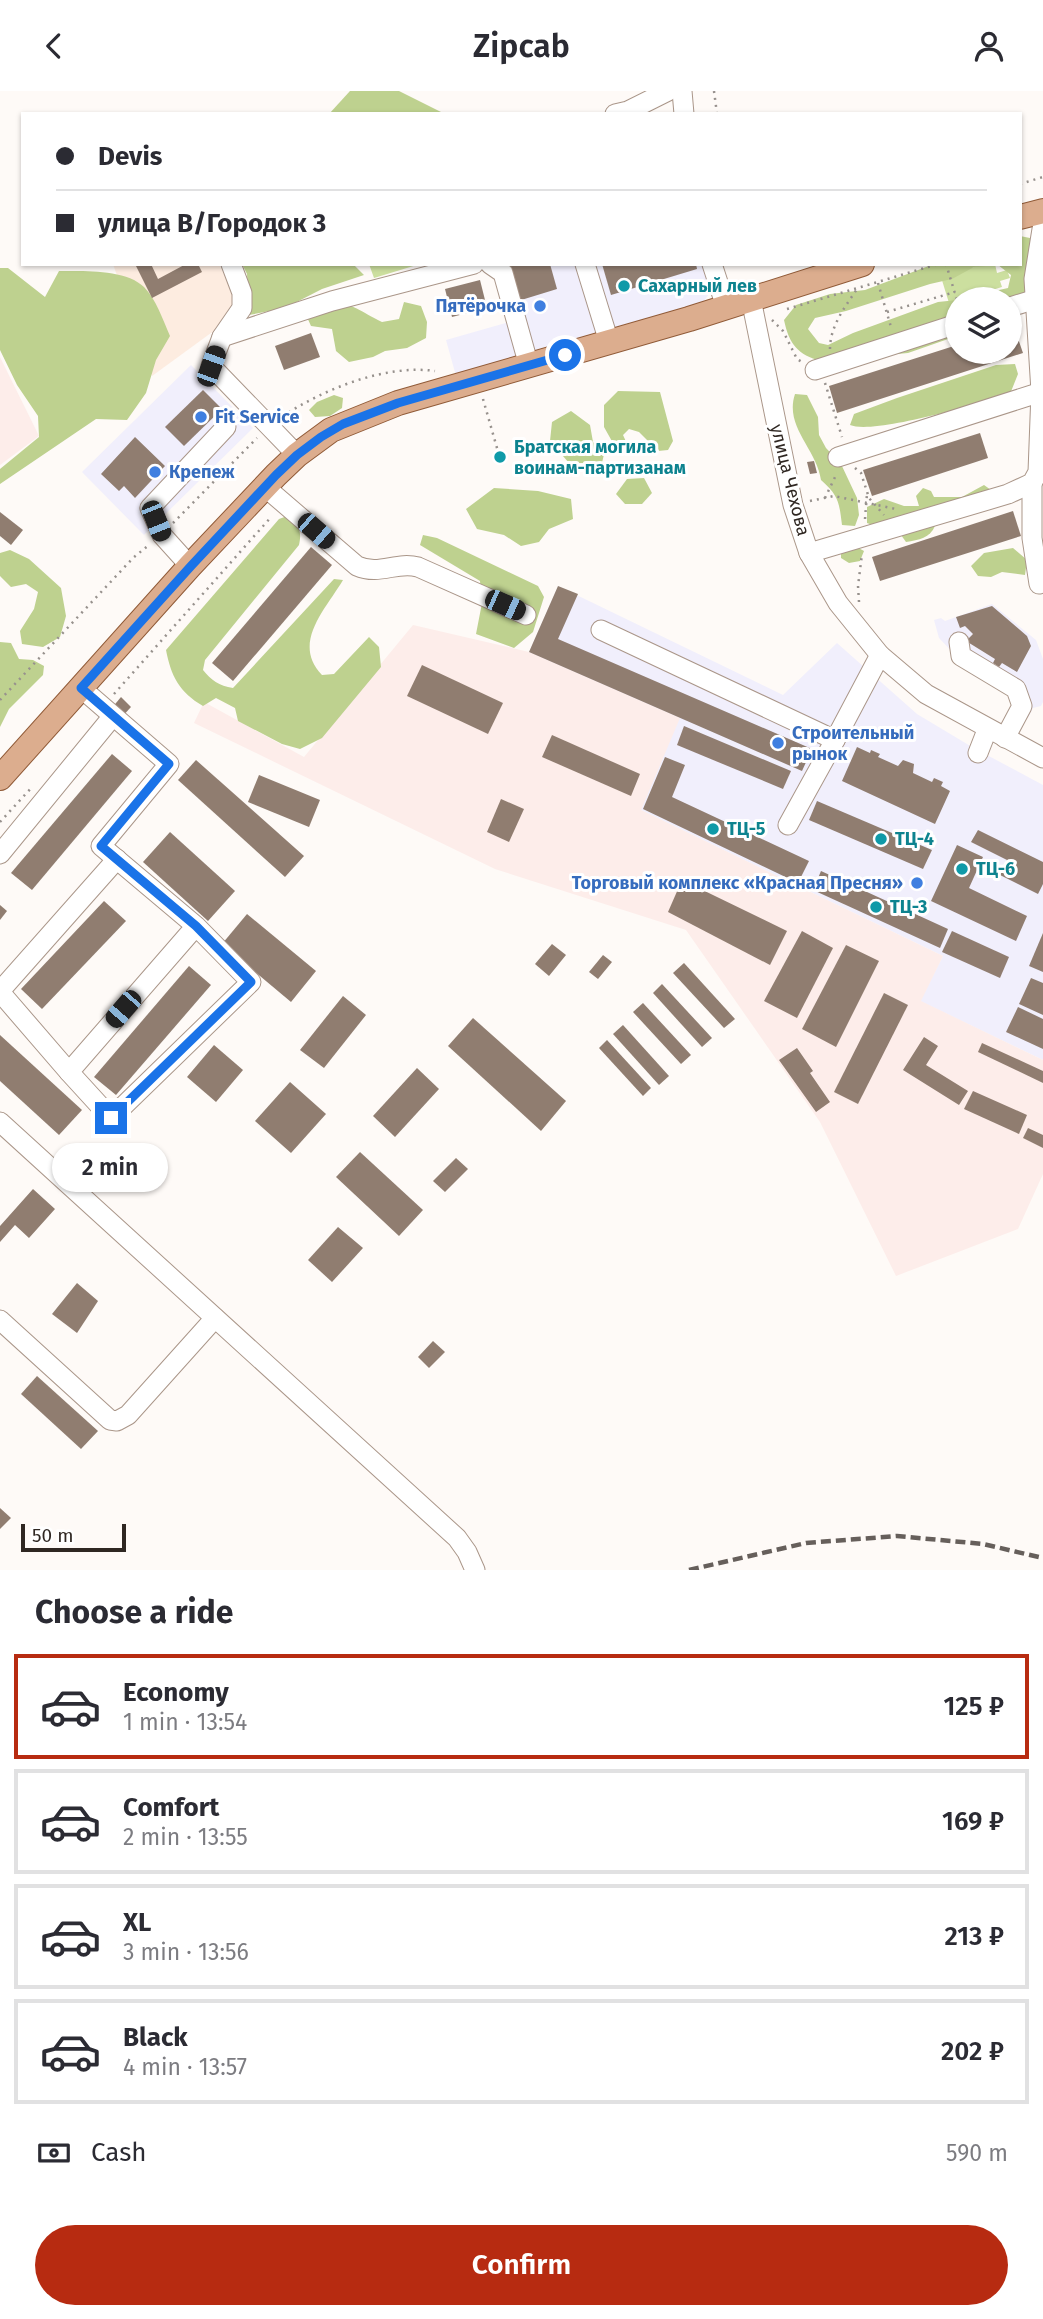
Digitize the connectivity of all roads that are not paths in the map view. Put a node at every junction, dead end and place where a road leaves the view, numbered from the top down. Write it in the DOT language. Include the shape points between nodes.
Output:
graph roads {
  1 [pos="668,91"];
  2 [pos="682,91"];
  3 [pos="624,112"];
  4 [pos="684,112"];
  5 [pos="1043,211"];
  6 [pos="1022,216"];
  7 [pos="1043,223"];
  8 [pos="232,266"];
  9 [pos="466,266"];
  10 [pos="493,266"];
  11 [pos="586,266"];
  12 [pos="713,266"];
  13 [pos="870,273"];
  14 [pos="1036,299"];
  15 [pos="1022,303"];
  16 [pos="726,307"];
  17 [pos="759,307"];
  18 [pos="945,328"];
  19 [pos="222,337"];
  20 [pos="610,342"];
  21 [pos="529,366"];
  22 [pos="817,369"];
  23 [pos="1041,392"];
  24 [pos="226,427"];
  25 [pos="297,455"];
  26 [pos="839,463"];
  27 [pos="1038,476"];
  28 [pos="265,487"];
  29 [pos="809,553"];
  30 [pos="191,566"];
  31 [pos="1039,584"];
  32 [pos="526,615"];
  33 [pos="601,630"];
  34 [pos="959,642"];
  35 [pos="880,655"];
  36 [pos="81,688"];
  37 [pos="112,707"];
  38 [pos="996,734"];
  39 [pos="835,740"];
  40 [pos="978,753"];
  41 [pos="1043,758"];
  42 [pos="0,778"];
  43 [pos="788,825"];
  44 [pos="0,854"];
  45 [pos="117,859"];
  46 [pos="196,926"];
  47 [pos="0,992"];
  48 [pos="69,1072"];
  49 [pos="0,1122"];
  50 [pos="215,1318"];
  51 [pos="0,1320"];
  52 [pos="475,1570"];
  1 -- 3 [label="street"];
  2 -- 4 [label="street"];
  5 -- 6 [label="main road"];
  7 -- 14 [label="street" via="1034,279"];
  8 -- 19 [label="street" via="242,307"];
  9 -- 19 [label="street" via="332,301"];
  10 -- 21 [label="street" via="503,273"];
  11 -- 20 [label="street"];
  12 -- 16 [label="street"];
  13 -- 17 [label="main road"];
  14 -- 15 [label="street"];
  14 -- 23 [label="street"];
  16 -- 17 [label="main road"];
  16 -- 20 [label="main road"];
  17 -- 29 [label="street, улица Чехова" via="793,505"];
  18 -- 22 [label="street"];
  19 -- 25 [label="street" via="211,366"];
  20 -- 21 [label="main road"];
  21 -- 25 [label="main road" via="377,410 331,431"];
  23 -- 26 [label="street"];
  23 -- 27 [label="street"];
  24 -- 30 [label="street" via="150,508 162,535"];
  25 -- 28 [label="main road"];
  27 -- 29 [label="street" via="1008,494"];
  27 -- 31 [label="street" via="1032,538"];
  28 -- 30 [label="main road"];
  28 -- 32 [label="street" via="357,566 371,571 418,567"];
  29 -- 35 [label="street, улица Чехова" via="838,603"];
  30 -- 36 [label="main road"];
  33 -- 39 [label="street"];
  34 -- 38 [label="street" via="961,656 1016,689 1022,706"];
  35 -- 38 [label="street, улица Чехова" via="926,694"];
  35 -- 39 [label="street" via="860,707"];
  36 -- 37 [label="street"];
  36 -- 42 [label="main road"];
  37 -- 44 [label="street"];
  37 -- 45 [label="street" via="169,764 101,846"];
  38 -- 40 [label="street"];
  38 -- 41 [label="street, улица Чехова"];
  39 -- 43 [label="street"];
  45 -- 46 [label="street"];
  45 -- 47 [label="street"];
  46 -- 48 [label="street"];
  46 -- 48 [label="street" via="251,982 111,1118"];
  47 -- 48 [label="street"];
  49 -- 50 [label="street"];
  50 -- 51 [label="street" via="117,1422"];
  50 -- 52 [label="street" via="457,1538"];
}
